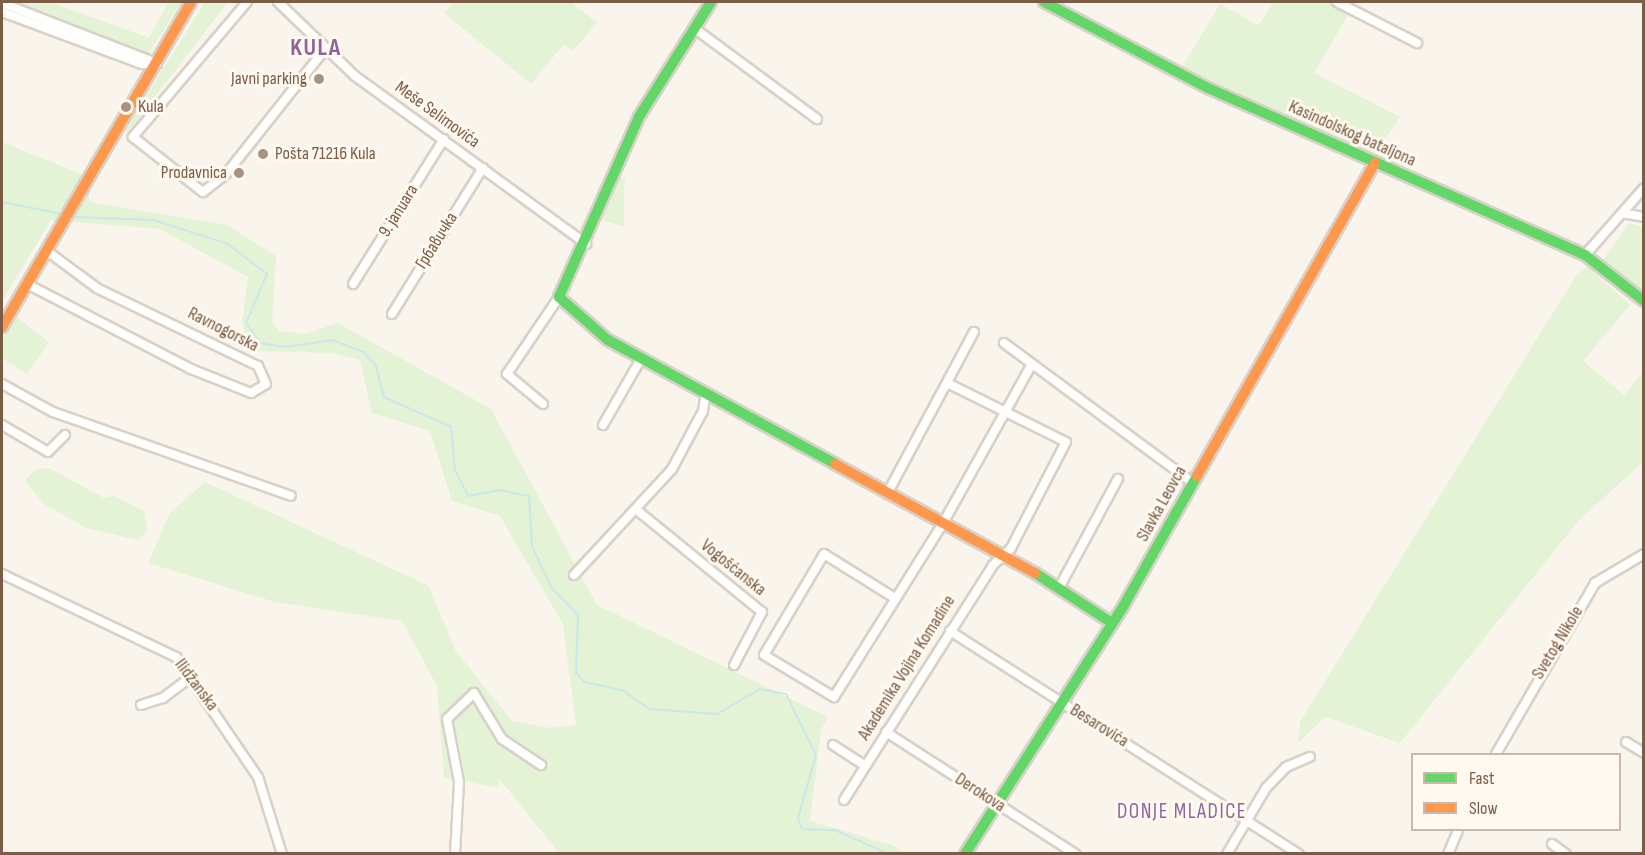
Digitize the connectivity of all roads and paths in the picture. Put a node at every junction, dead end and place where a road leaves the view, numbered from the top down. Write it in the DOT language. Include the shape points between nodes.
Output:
graph roads {
  1 [pos="191,2"];
  2 [pos="247,2"];
  3 [pos="278,2"];
  4 [pos="711,2"];
  5 [pos="1044,2"];
  6 [pos="1337,2"];
  7 [pos="2,3"];
  8 [pos="2,12"];
  9 [pos="694,28"];
  10 [pos="1417,43"];
  11 [pos="325,49"];
  12 [pos="153,62"];
  13 [pos="817,119"];
  14 [pos="444,139"];
  15 [pos="1375,163"];
  16 [pos="483,168"];
  17 [pos="1644,188"];
  18 [pos="1622,213"];
  19 [pos="1644,217"];
  20 [pos="586,244"];
  21 [pos="47,251"];
  22 [pos="1585,255"];
  23 [pos="27,284"];
  24 [pos="353,284"];
  25 [pos="559,297"];
  26 [pos="1644,301"];
  27 [pos="392,315"];
  28 [pos="2,327"];
  29 [pos="974,332"];
  30 [pos="1004,343"];
  31 [pos="640,358"];
  32 [pos="1032,364"];
  33 [pos="947,382"];
  34 [pos="2,384"];
  35 [pos="706,393"];
  36 [pos="543,404"];
  37 [pos="1004,410"];
  38 [pos="2,425"];
  39 [pos="603,425"];
  40 [pos="65,435"];
  41 [pos="1118,479"];
  42 [pos="1192,482"];
  43 [pos="887,494"];
  44 [pos="291,496"];
  45 [pos="638,511"];
  46 [pos="942,525"];
  47 [pos="1644,554"];
  48 [pos="1000,556"];
  49 [pos="2,574"];
  50 [pos="574,575"];
  51 [pos="1059,588"];
  52 [pos="893,597"];
  53 [pos="1112,623"];
  54 [pos="950,631"];
  55 [pos="734,665"];
  56 [pos="190,678"];
  57 [pos="1060,702"];
  58 [pos="141,705"];
  59 [pos="886,732"];
  60 [pos="1626,742"];
  61 [pos="833,745"];
  62 [pos="1497,753"];
  63 [pos="1644,753"];
  64 [pos="1310,757"];
  65 [pos="542,765"];
  66 [pos="865,766"];
  67 [pos="844,800"];
  68 [pos="995,802"];
  69 [pos="1248,821"];
  70 [pos="1458,831"];
  71 [pos="1552,844"];
  72 [pos="282,854"];
  73 [pos="455,854"];
  74 [pos="965,854"];
  75 [pos="1075,854"];
  76 [pos="1227,854"];
  77 [pos="1299,854"];
  78 [pos="1448,854"];
  79 [pos="1566,854"];
  1 -- 12 [label="street"];
  2 -- 11 [label="street" via="133,137 160,163 208,192"];
  3 -- 11 [label="street, Meše Selimovića"];
  4 -- 9 [label="street"];
  5 -- 15 [label="street, Kasindolskog bataljona" via="1208,88"];
  6 -- 10 [label="street"];
  7 -- 12 [label="street"];
  8 -- 12 [label="street" via="142,64"];
  9 -- 13 [label="street"];
  9 -- 20 [label="street" via="643,109"];
  11 -- 14 [label="street, Meše Selimovića"];
  12 -- 21 [label="street"];
  14 -- 16 [label="street, Meše Selimovića"];
  14 -- 24 [label="street, 9. januara"];
  15 -- 22 [label="street, Kasindolskog bataljona"];
  15 -- 42 [label="street, Slavka Leovca"];
  16 -- 20 [label="street, Meše Selimovića"];
  16 -- 27 [label="street, Грбавичка"];
  17 -- 18 [label="street"];
  18 -- 19 [label="street"];
  18 -- 22 [label="street"];
  20 -- 25 [label="street"];
  21 -- 23 [label="street"];
  21 -- 23 [label="street, Ravnogorska" via="97,288 258,366 266,384 251,393 191,369"];
  22 -- 26 [label="street, Kasindolskog bataljona"];
  23 -- 28 [label="street"];
  25 -- 31 [label="street" via="575,319"];
  25 -- 36 [label="street" via="507,374"];
  29 -- 33 [label="street"];
  30 -- 32 [label="street"];
  31 -- 35 [label="street"];
  31 -- 39 [label="street"];
  32 -- 37 [label="street"];
  32 -- 42 [label="street"];
  33 -- 37 [label="street, Akademika Vojina Komadine"];
  33 -- 43 [label="street"];
  34 -- 44 [label="street" via="53,412"];
  35 -- 43 [label="street"];
  35 -- 45 [label="street" via="687,445"];
  37 -- 46 [label="street"];
  37 -- 48 [label="street, Akademika Vojina Komadine" via="1066,442 1011,548"];
  38 -- 40 [label="street" via="48,452"];
  41 -- 51 [label="street"];
  42 -- 53 [label="street, Slavka Leovca"];
  43 -- 46 [label="street"];
  45 -- 50 [label="street"];
  45 -- 55 [label="street, Vogošćanska" via="762,612"];
  46 -- 48 [label="street"];
  46 -- 52 [label="street"];
  47 -- 62 [label="street, Svetog Nikole" via="1595,583"];
  48 -- 51 [label="street"];
  48 -- 54 [label="street, Akademika Vojina Komadine"];
  49 -- 56 [label="street, Ilidžanska" via="165,650"];
  51 -- 53 [label="street"];
  52 -- 52 [label="street" via="834,697 764,655 824,554"];
  53 -- 57 [label="street, Slavka Leovca"];
  54 -- 57 [label="street, Besarovića"];
  54 -- 59 [label="street, Akademika Vojina Komadine"];
  56 -- 58 [label="street" via="163,698"];
  56 -- 72 [label="street, Ilidžanska" via="258,777"];
  57 -- 68 [label="street, Slavka Leovca"];
  57 -- 69 [label="street, Besarovića"];
  59 -- 66 [label="street, Akademika Vojina Komadine"];
  59 -- 68 [label="street, Derokova"];
  60 -- 63 [label="street"];
  61 -- 66 [label="street"];
  64 -- 69 [label="street" via="1279,774"];
  65 -- 73 [label="street" via="502,739 474,693 447,718 459,782"];
  66 -- 67 [label="street, Akademika Vojina Komadine"];
  68 -- 74 [label="street, Slavka Leovca"];
  68 -- 75 [label="street, Derokova"];
  69 -- 76 [label="street"];
  69 -- 77 [label="street, Besarovića"];
  70 -- 78 [label="street"];
  71 -- 79 [label="street"];
}
